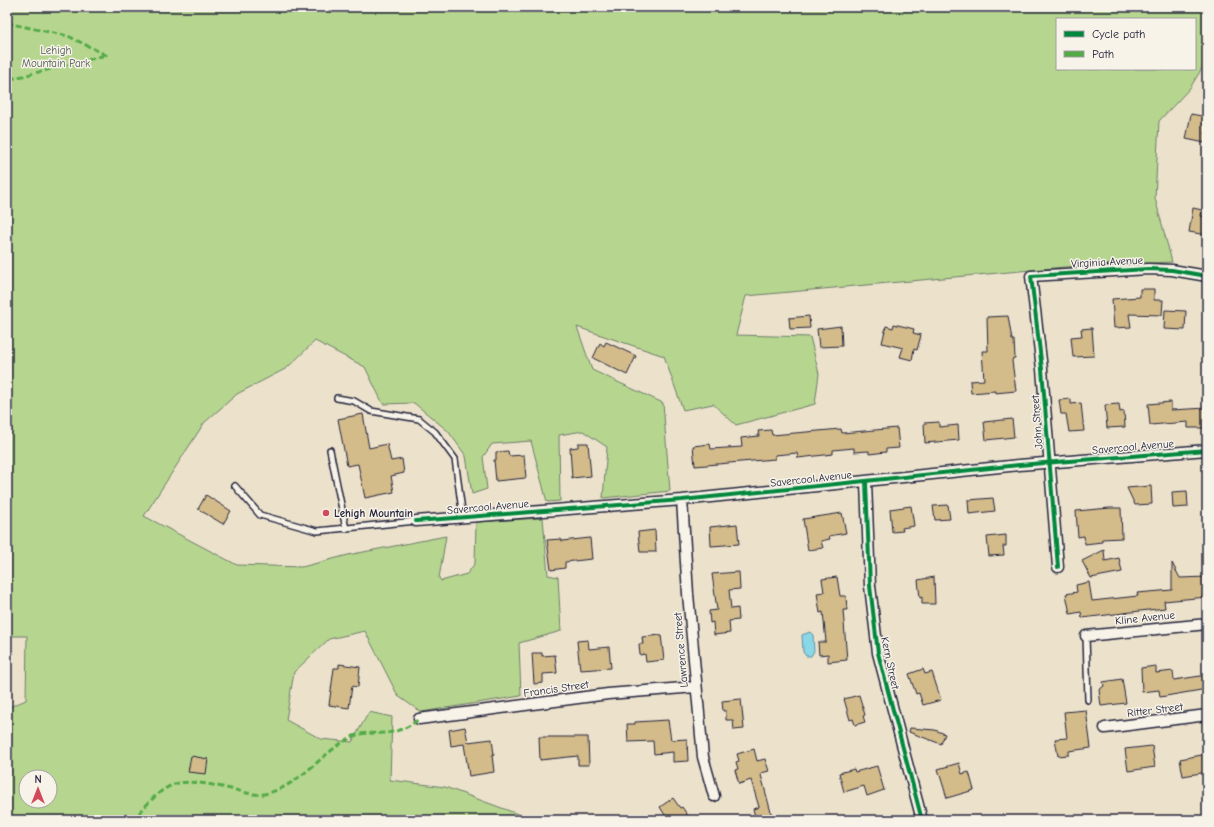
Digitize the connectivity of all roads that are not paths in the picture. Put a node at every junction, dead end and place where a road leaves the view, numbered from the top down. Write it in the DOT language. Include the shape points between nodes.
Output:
graph roads {
  1 [pos="1031,276"];
  2 [pos="1207,276"];
  3 [pos="336,398"];
  4 [pos="330,450"];
  5 [pos="1207,450"];
  6 [pos="1049,463"];
  7 [pos="866,482"];
  8 [pos="235,486"];
  9 [pos="682,500"];
  10 [pos="463,518"];
  11 [pos="416,521"];
  12 [pos="346,529"];
  13 [pos="1058,567"];
  14 [pos="1207,624"];
  15 [pos="1086,636"];
  16 [pos="696,687"];
  17 [pos="1088,700"];
  18 [pos="1207,715"];
  19 [pos="419,720"];
  20 [pos="1105,728"];
  21 [pos="714,796"];
  22 [pos="922,820"];
  1 -- 2 [label="street, Virginia Avenue" via="1148,269"];
  1 -- 6 [label="street, John Street" via="1042,369"];
  3 -- 10 [label="lane" via="354,401 371,411 418,419 435,432 455,460"];
  4 -- 12 [label="lane"];
  5 -- 6 [label="street, Savercool Avenue"];
  6 -- 7 [label="street, Savercool Avenue"];
  6 -- 13 [label="street, John Street"];
  7 -- 9 [label="street, Savercool Avenue"];
  7 -- 22 [label="street, Kern Street" via="870,586 878,653"];
  8 -- 12 [label="lane" via="260,515 317,531"];
  9 -- 10 [label="street, Savercool Avenue"];
  9 -- 16 [label="street, Lawrence Street"];
  10 -- 11 [label="street, Savercool Avenue"];
  11 -- 12 [label="lane"];
  14 -- 15 [label="street, Kline Avenue"];
  15 -- 17 [label="lane"];
  16 -- 19 [label="street, Francis Street" via="608,694"];
  16 -- 21 [label="street, Lawrence Street" via="703,757"];
  18 -- 20 [label="street, Ritter Street"];
}
